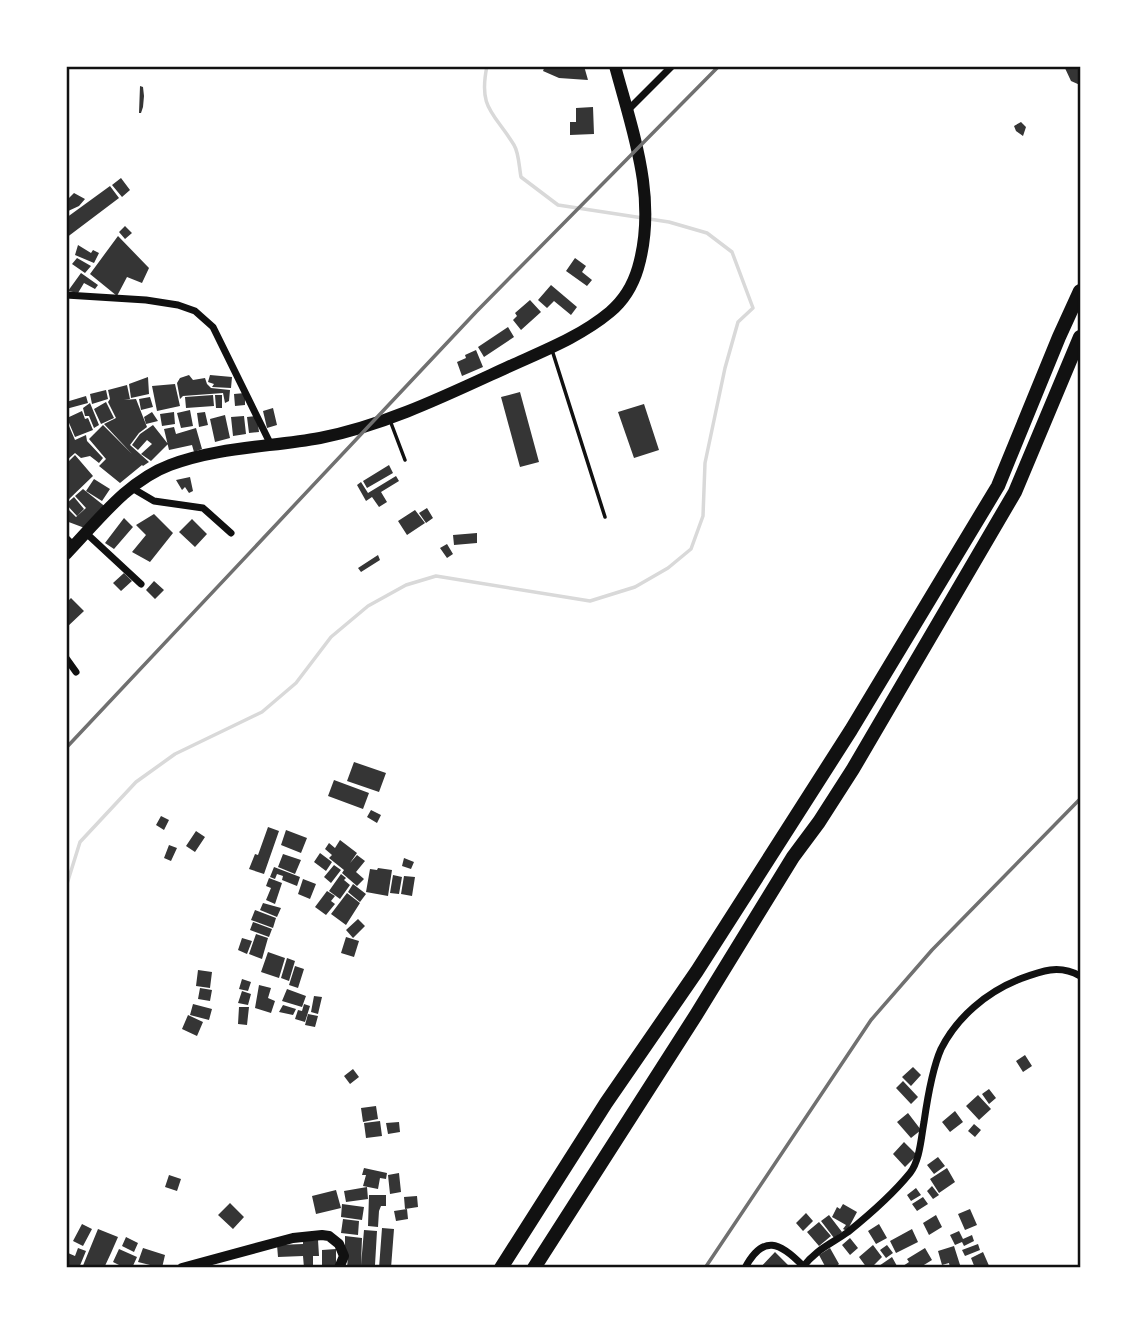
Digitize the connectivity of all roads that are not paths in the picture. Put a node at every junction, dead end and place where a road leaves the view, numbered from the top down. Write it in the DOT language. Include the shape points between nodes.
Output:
graph roads {
  1 [pos="615,66"];
  2 [pos="672,66"];
  3 [pos="627,111"];
  4 [pos="1080,291"];
  5 [pos="66,295"];
  6 [pos="1080,337"];
  7 [pos="551,348"];
  8 [pos="389,419"];
  9 [pos="271,446"];
  10 [pos="405,460"];
  11 [pos="131,487"];
  12 [pos="605,517"];
  13 [pos="86,533"];
  14 [pos="231,533"];
  15 [pos="69,546"];
  16 [pos="141,584"];
  17 [pos="66,658"];
  18 [pos="76,672"];
  19 [pos="1080,975"];
  20 [pos="803,1267"];
  21 [pos="182,1268"];
  22 [pos="339,1268"];
  23 [pos="501,1268"];
  24 [pos="534,1268"];
  25 [pos="745,1268"];
  1 -- 3 [label="highway"];
  2 -- 3 [label="street"];
  3 -- 7 [label="highway" via="646,187 638,268 623,299 588,329"];
  4 -- 23 [label="highway" via="998,486 851,730"];
  5 -- 9 [label="street" via="146,300 195,311 213,327"];
  6 -- 24 [label="highway" via="1015,492 859,758"];
  7 -- 8 [label="highway"];
  7 -- 12 [label="lane"];
  8 -- 9 [label="highway"];
  8 -- 10 [label="lane"];
  9 -- 11 [label="highway" via="188,459"];
  11 -- 13 [label="highway"];
  11 -- 14 [label="street" via="154,501 202,508"];
  13 -- 15 [label="highway"];
  13 -- 16 [label="street"];
  17 -- 18 [label="street"];
  19 -- 20 [label="street" via="1059,968 1040,972 1015,981 964,1015 941,1049 913,1167 866,1216 814,1253"];
  20 -- 25 [label="street" via="779,1245 767,1245 752,1254"];
  21 -- 22 [label="street" via="322,1234 342,1249"];
}
